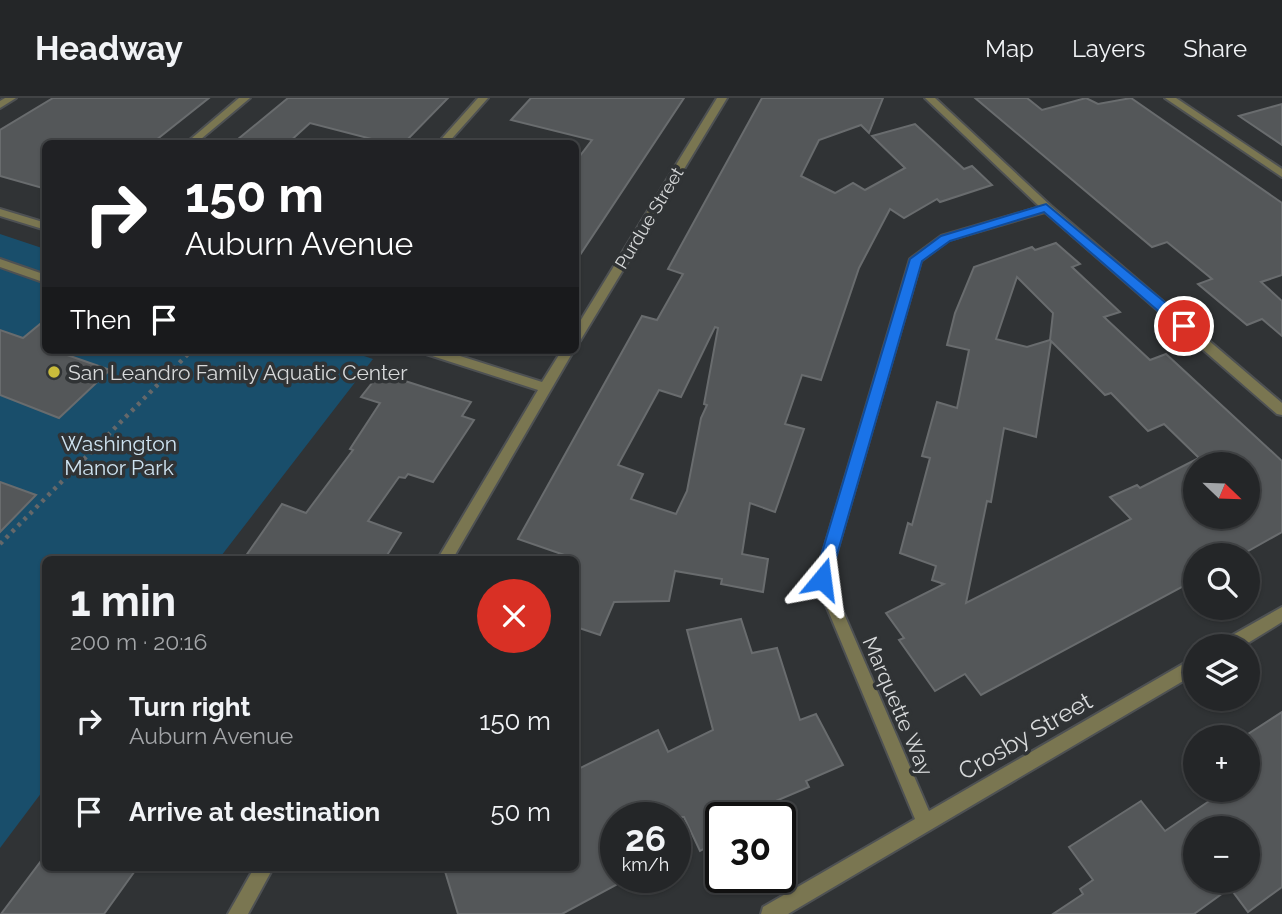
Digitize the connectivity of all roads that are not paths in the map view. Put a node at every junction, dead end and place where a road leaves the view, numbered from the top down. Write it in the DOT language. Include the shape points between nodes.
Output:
graph roads {
  1 [pos="12,98"];
  2 [pos="245,98"];
  3 [pos="483,98"];
  4 [pos="722,98"];
  5 [pos="930,98"];
  6 [pos="1170,98"];
  7 [pos="0,106"];
  8 [pos="194,140"];
  9 [pos="445,140"];
  10 [pos="1282,174"];
  11 [pos="1046,208"];
  12 [pos="0,212"];
  13 [pos="42,226"];
  14 [pos="0,263"];
  15 [pos="42,278"];
  16 [pos="579,333"];
  17 [pos="440,354"];
  18 [pos="566,354"];
  19 [pos="545,388"];
  20 [pos="1282,410"];
  21 [pos="446,556"];
  22 [pos="1282,614"];
  23 [pos="1248,634"];
  24 [pos="1183,672"];
  25 [pos="925,823"];
  26 [pos="262,871"];
  27 [pos="237,914"];
  28 [pos="770,914"];
  1 -- 7 [label="street"];
  2 -- 8 [label="street"];
  3 -- 9 [label="street"];
  4 -- 16 [label="street, Purdue Street"];
  5 -- 11 [label="street"];
  6 -- 10 [label="street"];
  11 -- 20 [label="street"];
  11 -- 25 [label="street, Marquette Way" via="945,238 916,259 822,579"];
  12 -- 13 [label="street"];
  14 -- 15 [label="street"];
  17 -- 19 [label="street"];
  18 -- 19 [label="street"];
  19 -- 21 [label="street"];
  22 -- 23 [label="street"];
  24 -- 25 [label="street, Crosby Street"];
  25 -- 28 [label="street, Crosby Street"];
  26 -- 27 [label="street"];
}
